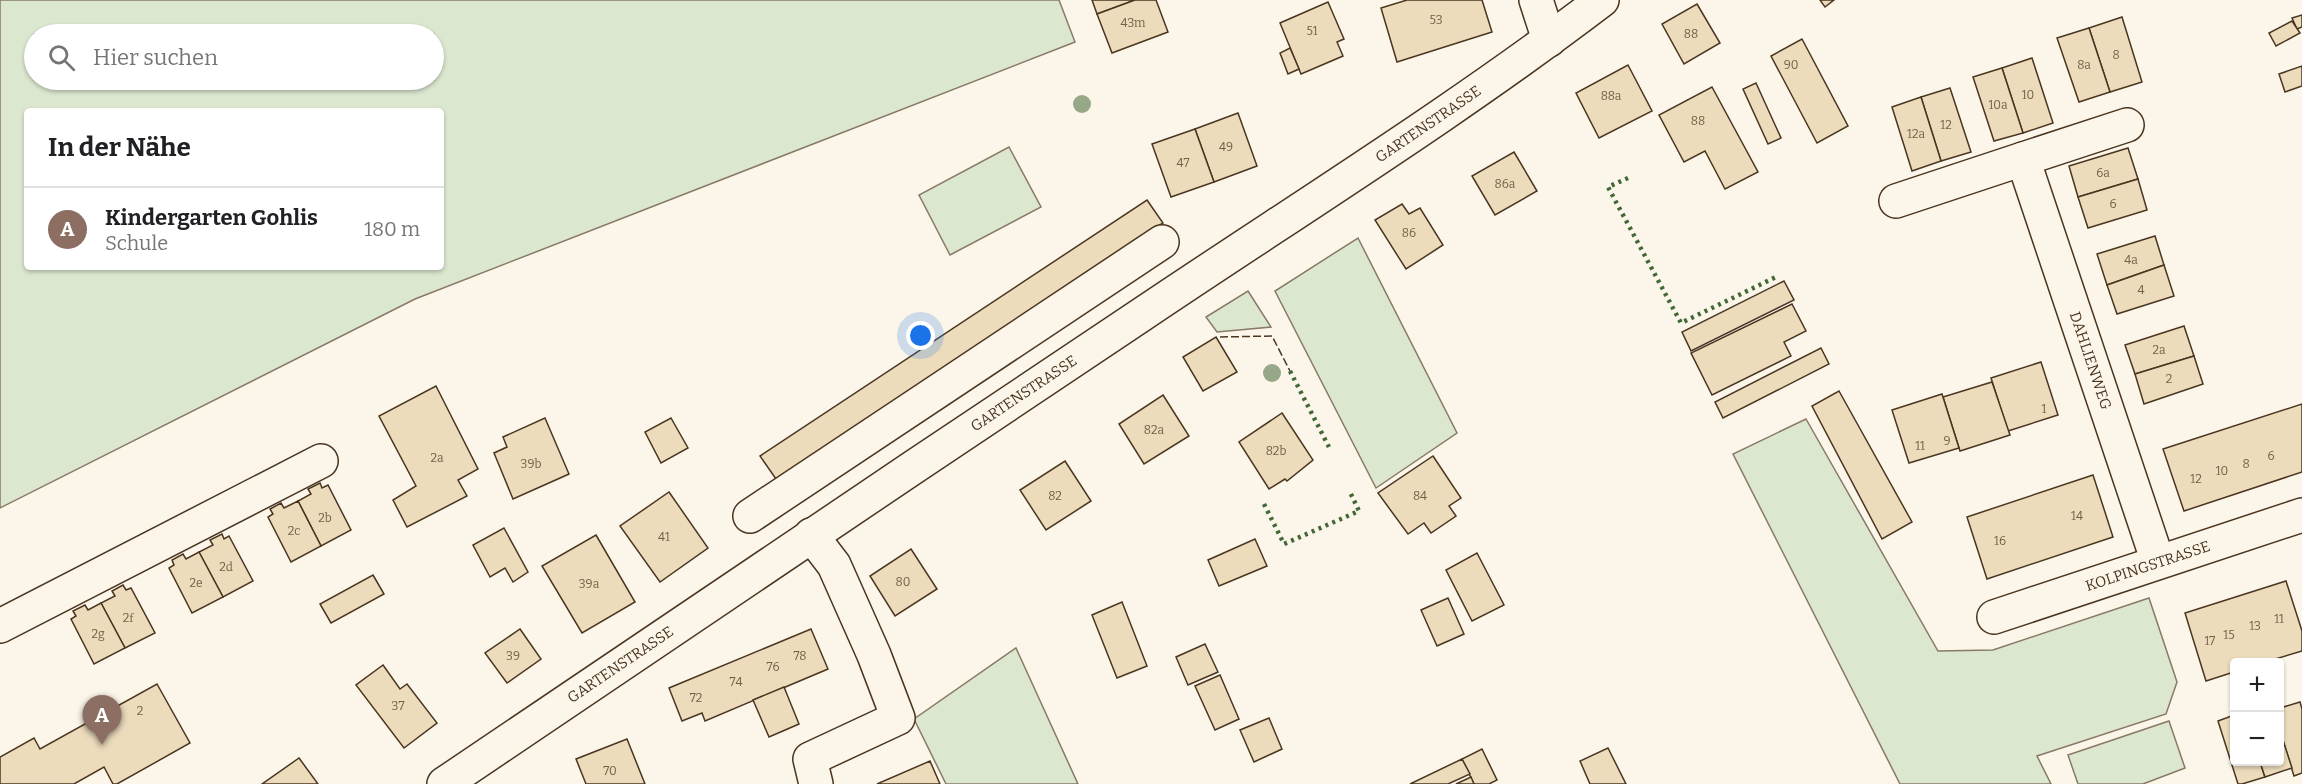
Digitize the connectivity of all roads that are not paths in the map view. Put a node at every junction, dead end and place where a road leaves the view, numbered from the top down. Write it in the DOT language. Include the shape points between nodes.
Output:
graph roads {
  1 [pos="1536,0"];
  2 [pos="1602,0"];
  3 [pos="1549,40"];
  4 [pos="2127,125"];
  5 [pos="2023,159"];
  6 [pos="1896,201"];
  7 [pos="1162,242"];
  8 [pos="321,461"];
  9 [pos="2302,515"];
  10 [pos="750,516"];
  11 [pos="812,535"];
  12 [pos="2158,562"];
  13 [pos="1994,617"];
  14 [pos="0,626"];
  15 [pos="444,784"];
  16 [pos="816,784"];
  1 -- 3 [label="street"];
  2 -- 3 [label="street, GARTENSTRASSE"];
  3 -- 11 [label="street, GARTENSTRASSE"];
  4 -- 5 [label="street"];
  5 -- 6 [label="street"];
  5 -- 12 [label="street, DAHLIENWEG"];
  7 -- 10 [label="street"];
  8 -- 14 [label="street"];
  9 -- 12 [label="street, KOLPINGSTRASSE"];
  11 -- 15 [label="street, GARTENSTRASSE"];
  11 -- 16 [label="street" via="834,565 898,718 810,759"];
  12 -- 13 [label="street, KOLPINGSTRASSE"];
}
